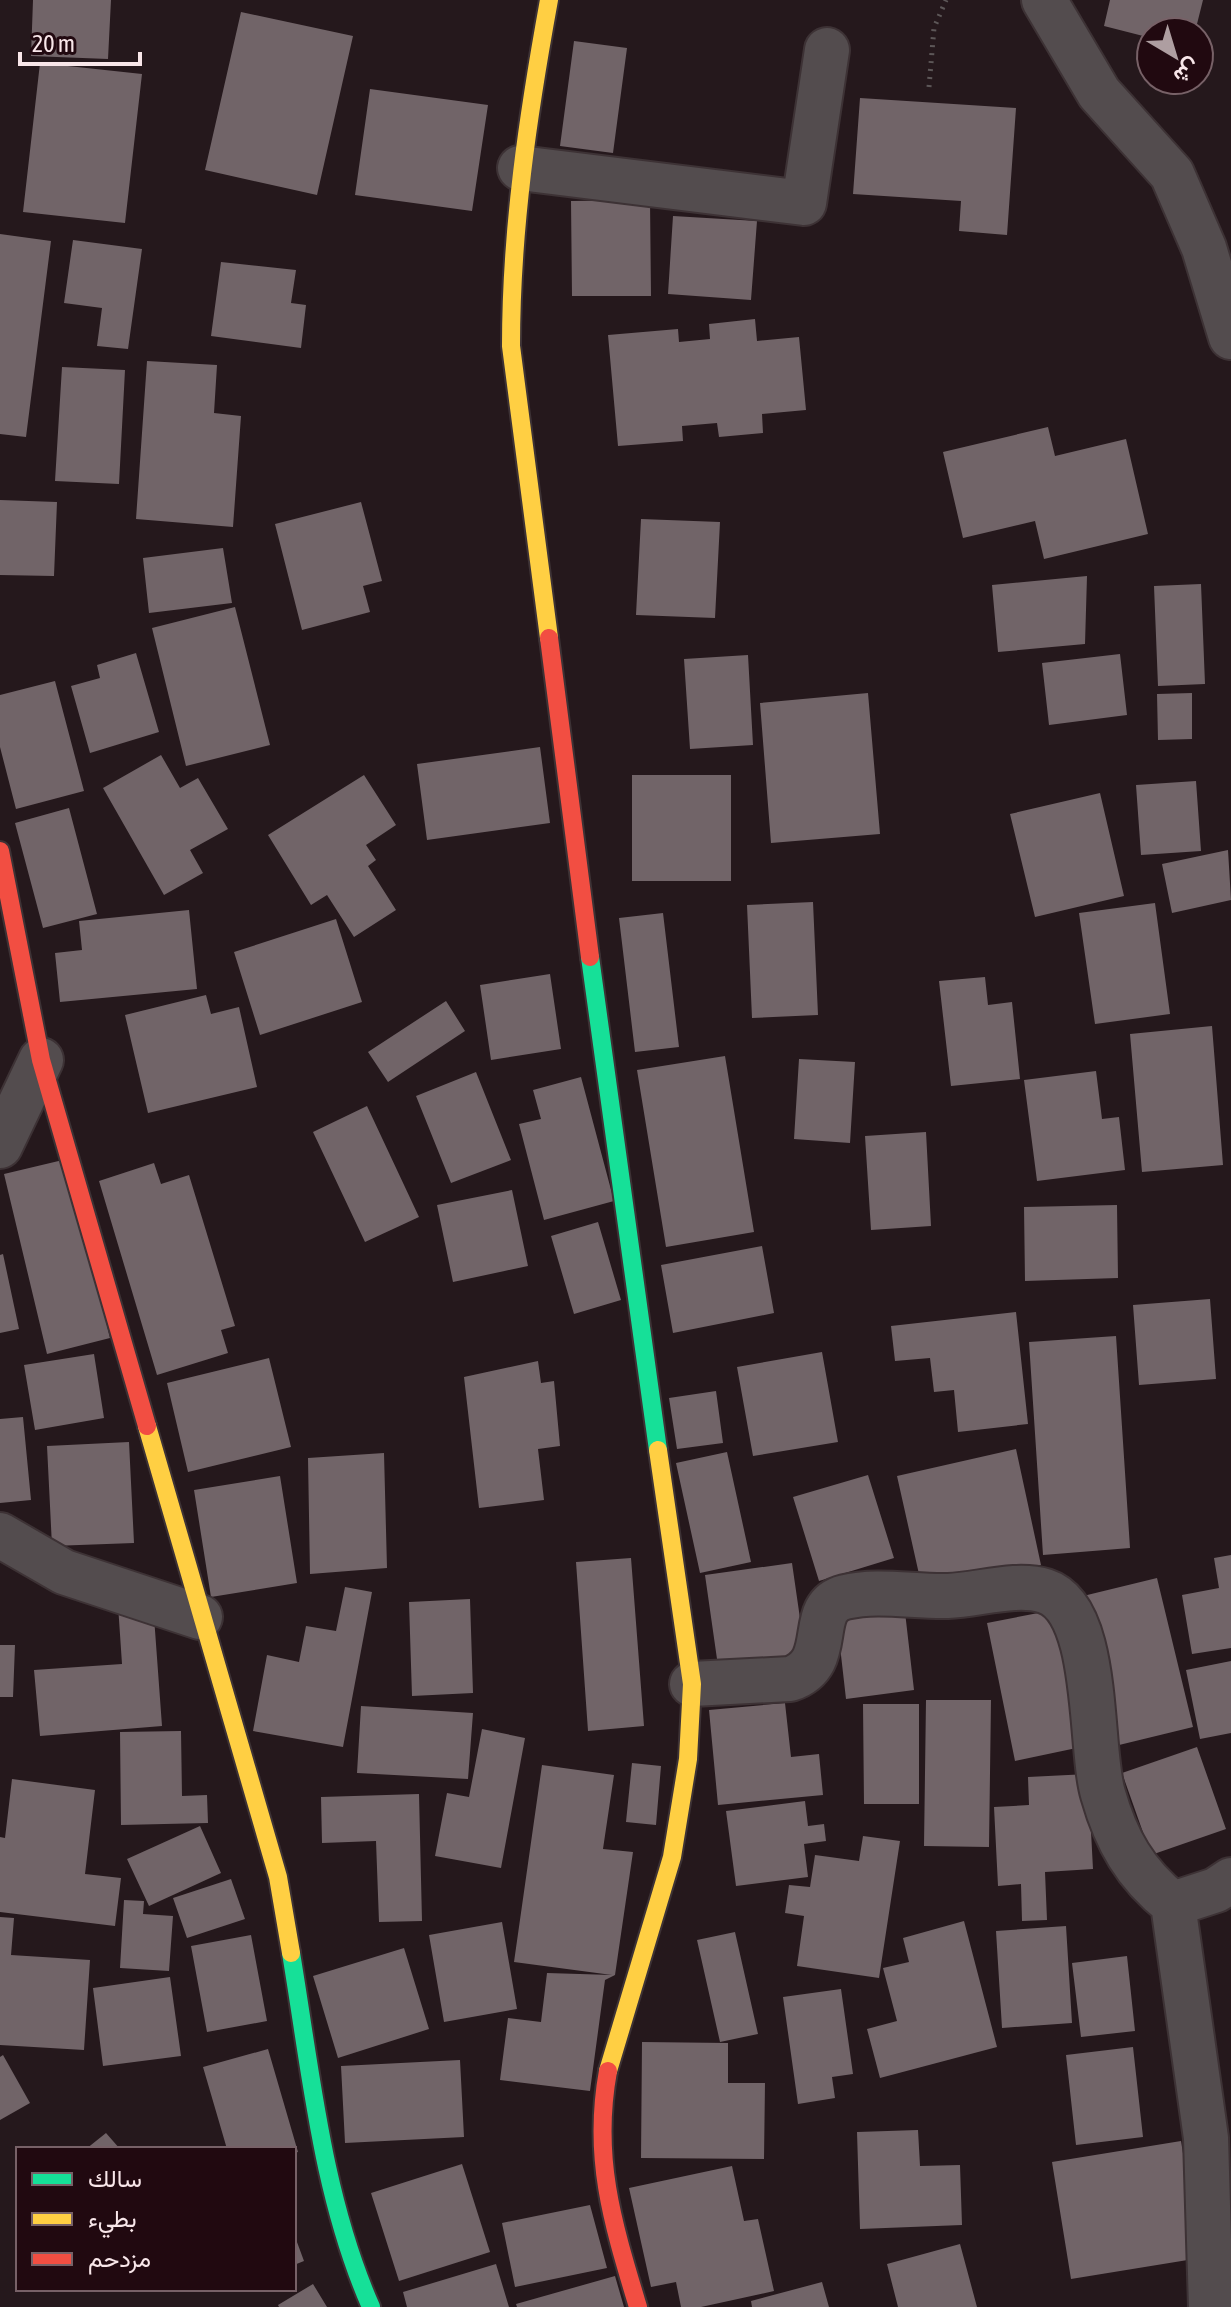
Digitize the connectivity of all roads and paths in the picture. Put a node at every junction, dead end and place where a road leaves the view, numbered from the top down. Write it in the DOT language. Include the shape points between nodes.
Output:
graph roads {
  1 [pos="549,0"];
  2 [pos="946,0"];
  3 [pos="1044,0"];
  4 [pos="827,50"];
  5 [pos="929,87"];
  6 [pos="520,168"];
  7 [pos="1231,337"];
  8 [pos="0,851"];
  9 [pos="41,1060"];
  10 [pos="0,1146"];
  11 [pos="0,1535"];
  12 [pos="200,1617"];
  13 [pos="692,1684"];
  14 [pos="1231,1880"];
  15 [pos="1173,1904"];
  16 [pos="371,2307"];
  17 [pos="638,2307"];
  18 [pos="1211,2307"];
  1 -- 6 [label="street"];
  2 -- 5 [label="path" via="934,28"];
  3 -- 7 [label="street" via="1099,93 1172,174 1204,248"];
  4 -- 6 [label="street" via="804,203"];
  6 -- 13 [label="street" via="510,273 513,360 609,1108"];
  8 -- 9 [label="street"];
  9 -- 10 [label="street"];
  9 -- 12 [label="street"];
  11 -- 12 [label="street" via="64,1572"];
  12 -- 16 [label="street" via="278,1877 334,2203"];
  13 -- 15 [label="street" via="803,1675 818,1655 823,1616 842,1597 1046,1592 1073,1614 1098,1735 1102,1790 1122,1848 1148,1884"];
  13 -- 17 [label="street" via="682,1816 615,2044 600,2127 609,2208"];
  14 -- 15 [label="street"];
  15 -- 18 [label="street" via="1206,2138"];
}
